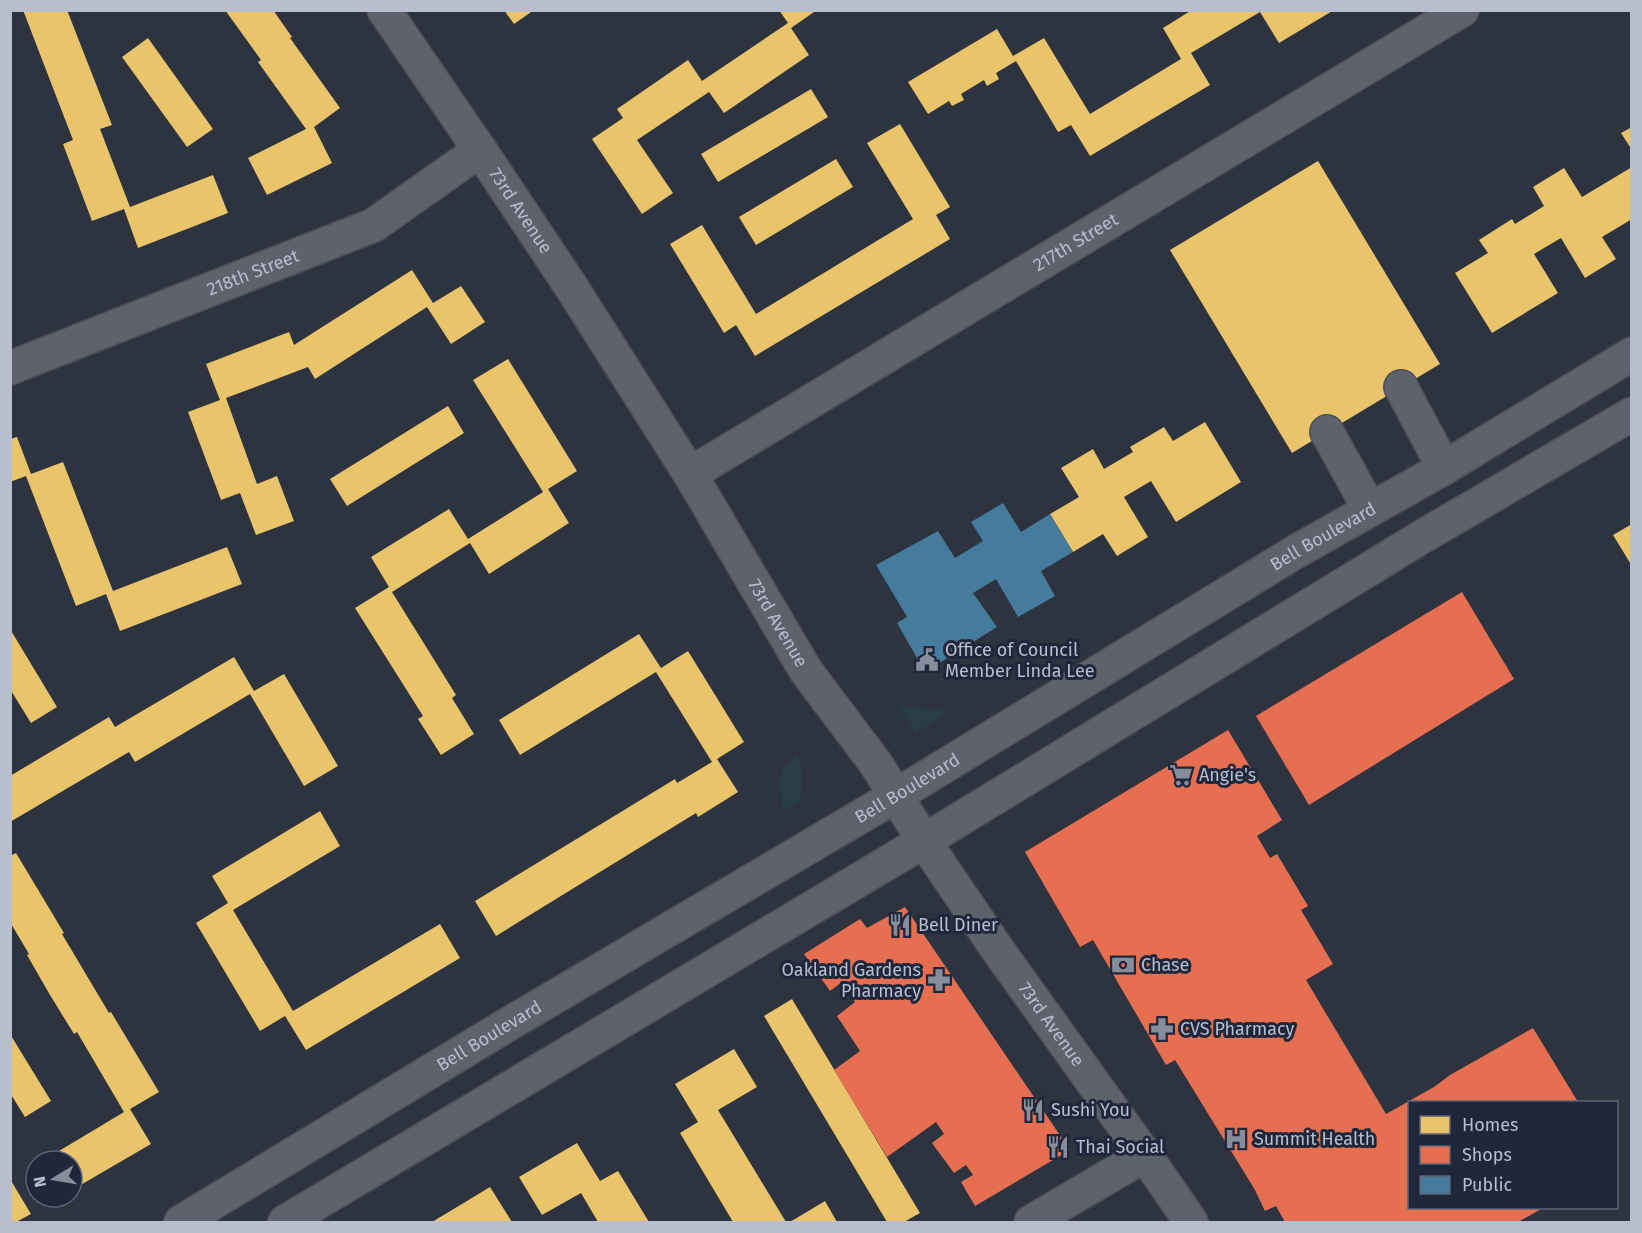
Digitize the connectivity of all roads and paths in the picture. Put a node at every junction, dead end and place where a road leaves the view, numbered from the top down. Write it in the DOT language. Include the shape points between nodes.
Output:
graph roads {
  1 [pos="384,10"];
  2 [pos="1462,10"];
  3 [pos="480,150"];
  4 [pos="1632,354"];
  5 [pos="10,368"];
  6 [pos="1401,387"];
  7 [pos="1632,414"];
  8 [pos="1328,432"];
  9 [pos="1444,468"];
  10 [pos="690,474"];
  11 [pos="1370,510"];
  12 [pos="897,795"];
  13 [pos="924,841"];
  14 [pos="1145,1155"];
  15 [pos="181,1222"];
  16 [pos="285,1222"];
  17 [pos="1031,1222"];
  18 [pos="1191,1222"];
  1 -- 3 [label="street, 73rd Avenue"];
  2 -- 10 [label="street, 217th Street"];
  3 -- 5 [label="street, 218th Street" via="374,225"];
  3 -- 10 [label="street, 73rd Avenue"];
  4 -- 9 [label="street, Bell Boulevard"];
  6 -- 9 [label="street"];
  7 -- 13 [label="street" via="1420,538"];
  8 -- 11 [label="street"];
  9 -- 11 [label="street, Bell Boulevard"];
  10 -- 12 [label="street, 73rd Avenue" via="806,671"];
  11 -- 12 [label="street, Bell Boulevard"];
  12 -- 13 [label="street, 73rd Avenue"];
  12 -- 15 [label="street, Bell Boulevard"];
  13 -- 14 [label="street, 73rd Avenue"];
  13 -- 16 [label="street"];
  14 -- 17 [label="street"];
  14 -- 18 [label="street, 73rd Avenue"];
}
